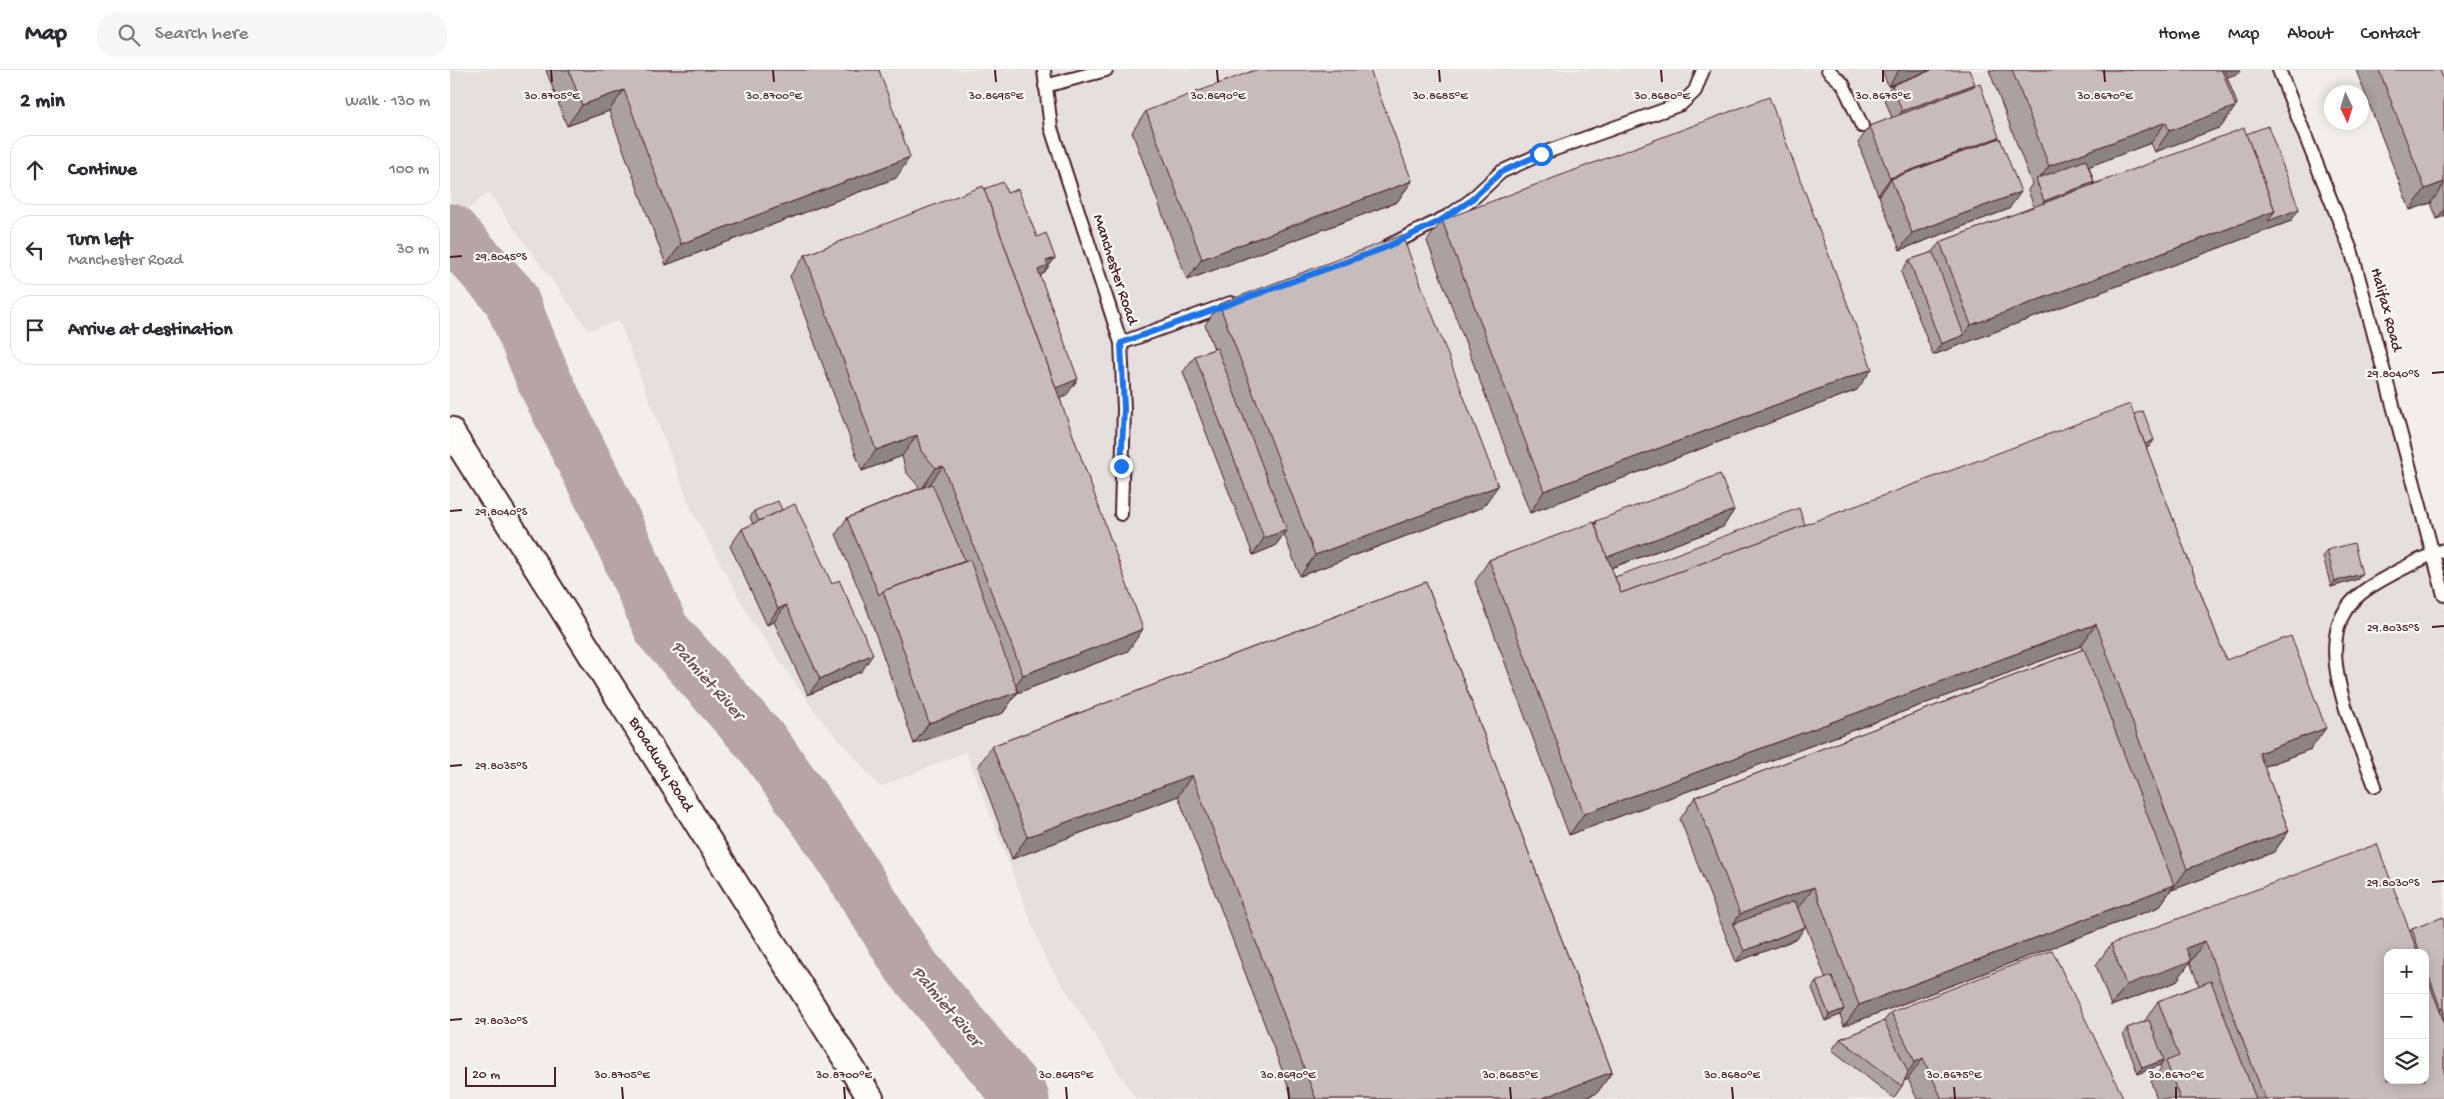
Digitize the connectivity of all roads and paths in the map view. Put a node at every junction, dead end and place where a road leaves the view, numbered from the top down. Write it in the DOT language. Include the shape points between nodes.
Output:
graph roads {
  1 [pos="1044,70"];
  2 [pos="1106,70"];
  3 [pos="1703,70"];
  4 [pos="1828,70"];
  5 [pos="2279,70"];
  6 [pos="1044,86"];
  7 [pos="1862,126"];
  8 [pos="1373,252"];
  9 [pos="1242,299"];
  10 [pos="1121,343"];
  11 [pos="450,430"];
  12 [pos="1121,514"];
  13 [pos="2439,552"];
  14 [pos="2444,595"];
  15 [pos="2375,786"];
  16 [pos="871,1099"];
  1 -- 6 [label="lane, Manchester Road"];
  2 -- 6 [label="lane"];
  3 -- 8 [label="lane" via="1695,91 1681,104 1541,154 1501,172 1450,215"];
  4 -- 7 [label="lane" via="1843,84"];
  5 -- 13 [label="lane, Halifax Road" via="2352,253"];
  6 -- 10 [label="lane, Manchester Road" via="1051,128"];
  9 -- 10 [label="lane"];
  10 -- 12 [label="lane, Manchester Road" via="1124,409"];
  11 -- 16 [label="street, Broadway Road"];
  13 -- 14 [label="lane, Halifax Road"];
  13 -- 15 [label="lane" via="2359,594 2336,627 2334,655 2338,680"];
}
